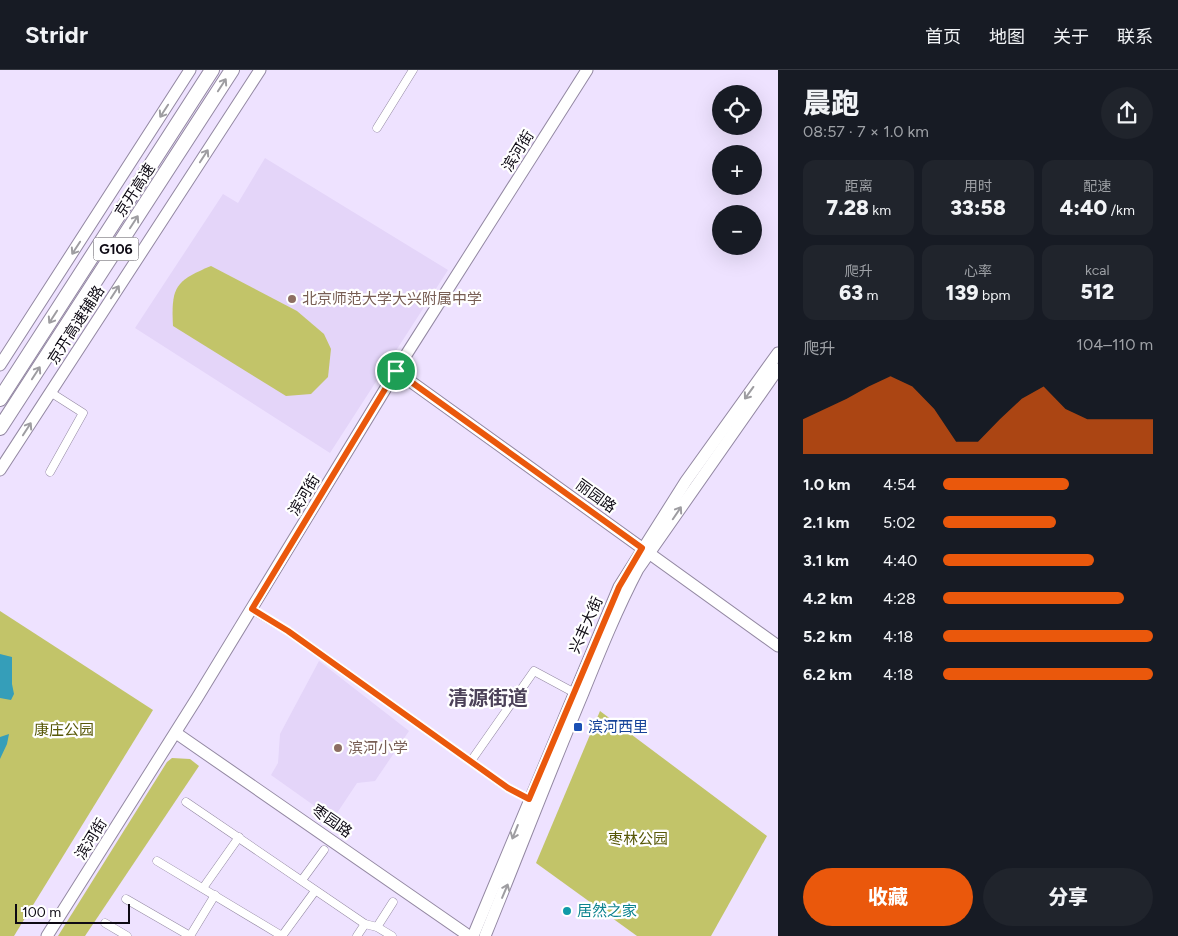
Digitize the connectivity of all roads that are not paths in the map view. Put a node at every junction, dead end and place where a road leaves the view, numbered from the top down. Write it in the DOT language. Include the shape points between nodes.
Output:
graph roads {
  1 [pos="190,70"];
  2 [pos="212,70"];
  3 [pos="232,70"];
  4 [pos="260,70"];
  5 [pos="414,70"];
  6 [pos="587,70"];
  7 [pos="377,128"];
  8 [pos="778,354"];
  9 [pos="0,365"];
  10 [pos="778,369"];
  11 [pos="401,375"];
  12 [pos="50,392"];
  13 [pos="0,399"];
  14 [pos="0,428"];
  15 [pos="0,470"];
  16 [pos="50,472"];
  17 [pos="646,551"];
  18 [pos="252,609"];
  19 [pos="778,646"];
  20 [pos="573,692"];
  21 [pos="176,733"];
  22 [pos="471,761"];
  23 [pos="529,799"];
  24 [pos="186,802"];
  25 [pos="239,837"];
  26 [pos="324,850"];
  27 [pos="157,861"];
  28 [pos="302,880"];
  29 [pos="203,888"];
  30 [pos="315,891"];
  31 [pos="215,895"];
  32 [pos="126,898"];
  33 [pos="393,902"];
  34 [pos="105,923"];
  35 [pos="365,924"];
  36 [pos="377,927"];
  37 [pos="47,936"];
  38 [pos="127,936"];
  39 [pos="190,936"];
  40 [pos="282,936"];
  41 [pos="357,936"];
  42 [pos="392,936"];
  43 [pos="469,936"];
  44 [pos="473,936"];
  45 [pos="485,936"];
  1 -- 9 [label="main road, one-way"];
  2 -- 13 [label="highway, 京开高速 / G106, one-way"];
  14 -- 3 [label="highway, 京开高速 / G106, one-way"];
  12 -- 4 [label="main road, 京开高速辅路, one-way"];
  5 -- 7 [label="street"];
  6 -- 11 [label="main road, 滨河街"];
  8 -- 17 [label="main road, 兴丰大街, one-way" via="686,481"];
  17 -- 10 [label="main road, 兴丰大街, one-way"];
  11 -- 17 [label="main road, 丽园路"];
  11 -- 18 [label="main road, 滨河街"];
  15 -- 12 [label="main road, 京开高速辅路, one-way"];
  12 -- 16 [label="street" via="83,413"];
  17 -- 19 [label="main road, 丽园路"];
  17 -- 20 [label="main road, 兴丰大街" via="619,587"];
  45 -- 17 [label="main road, 兴丰大街, one-way" via="513,871 535,806 617,611"];
  18 -- 21 [label="main road, 滨河街"];
  18 -- 22 [label="street"];
  20 -- 22 [label="street" via="534,671"];
  20 -- 23 [label="main road, 兴丰大街"];
  21 -- 37 [label="main road, 滨河街"];
  21 -- 43 [label="main road, 枣园路"];
  22 -- 23 [label="street"];
  23 -- 44 [label="main road, 兴丰大街, one-way"];
  24 -- 25 [label="street"];
  25 -- 28 [label="street"];
  25 -- 29 [label="street"];
  26 -- 28 [label="street"];
  27 -- 29 [label="street"];
  28 -- 30 [label="street"];
  29 -- 31 [label="street"];
  30 -- 35 [label="street"];
  30 -- 40 [label="street"];
  31 -- 39 [label="street"];
  31 -- 40 [label="street"];
  32 -- 39 [label="street"];
  33 -- 36 [label="street"];
  34 -- 38 [label="street"];
  35 -- 36 [label="street"];
  35 -- 41 [label="street"];
  36 -- 42 [label="street"];
}
